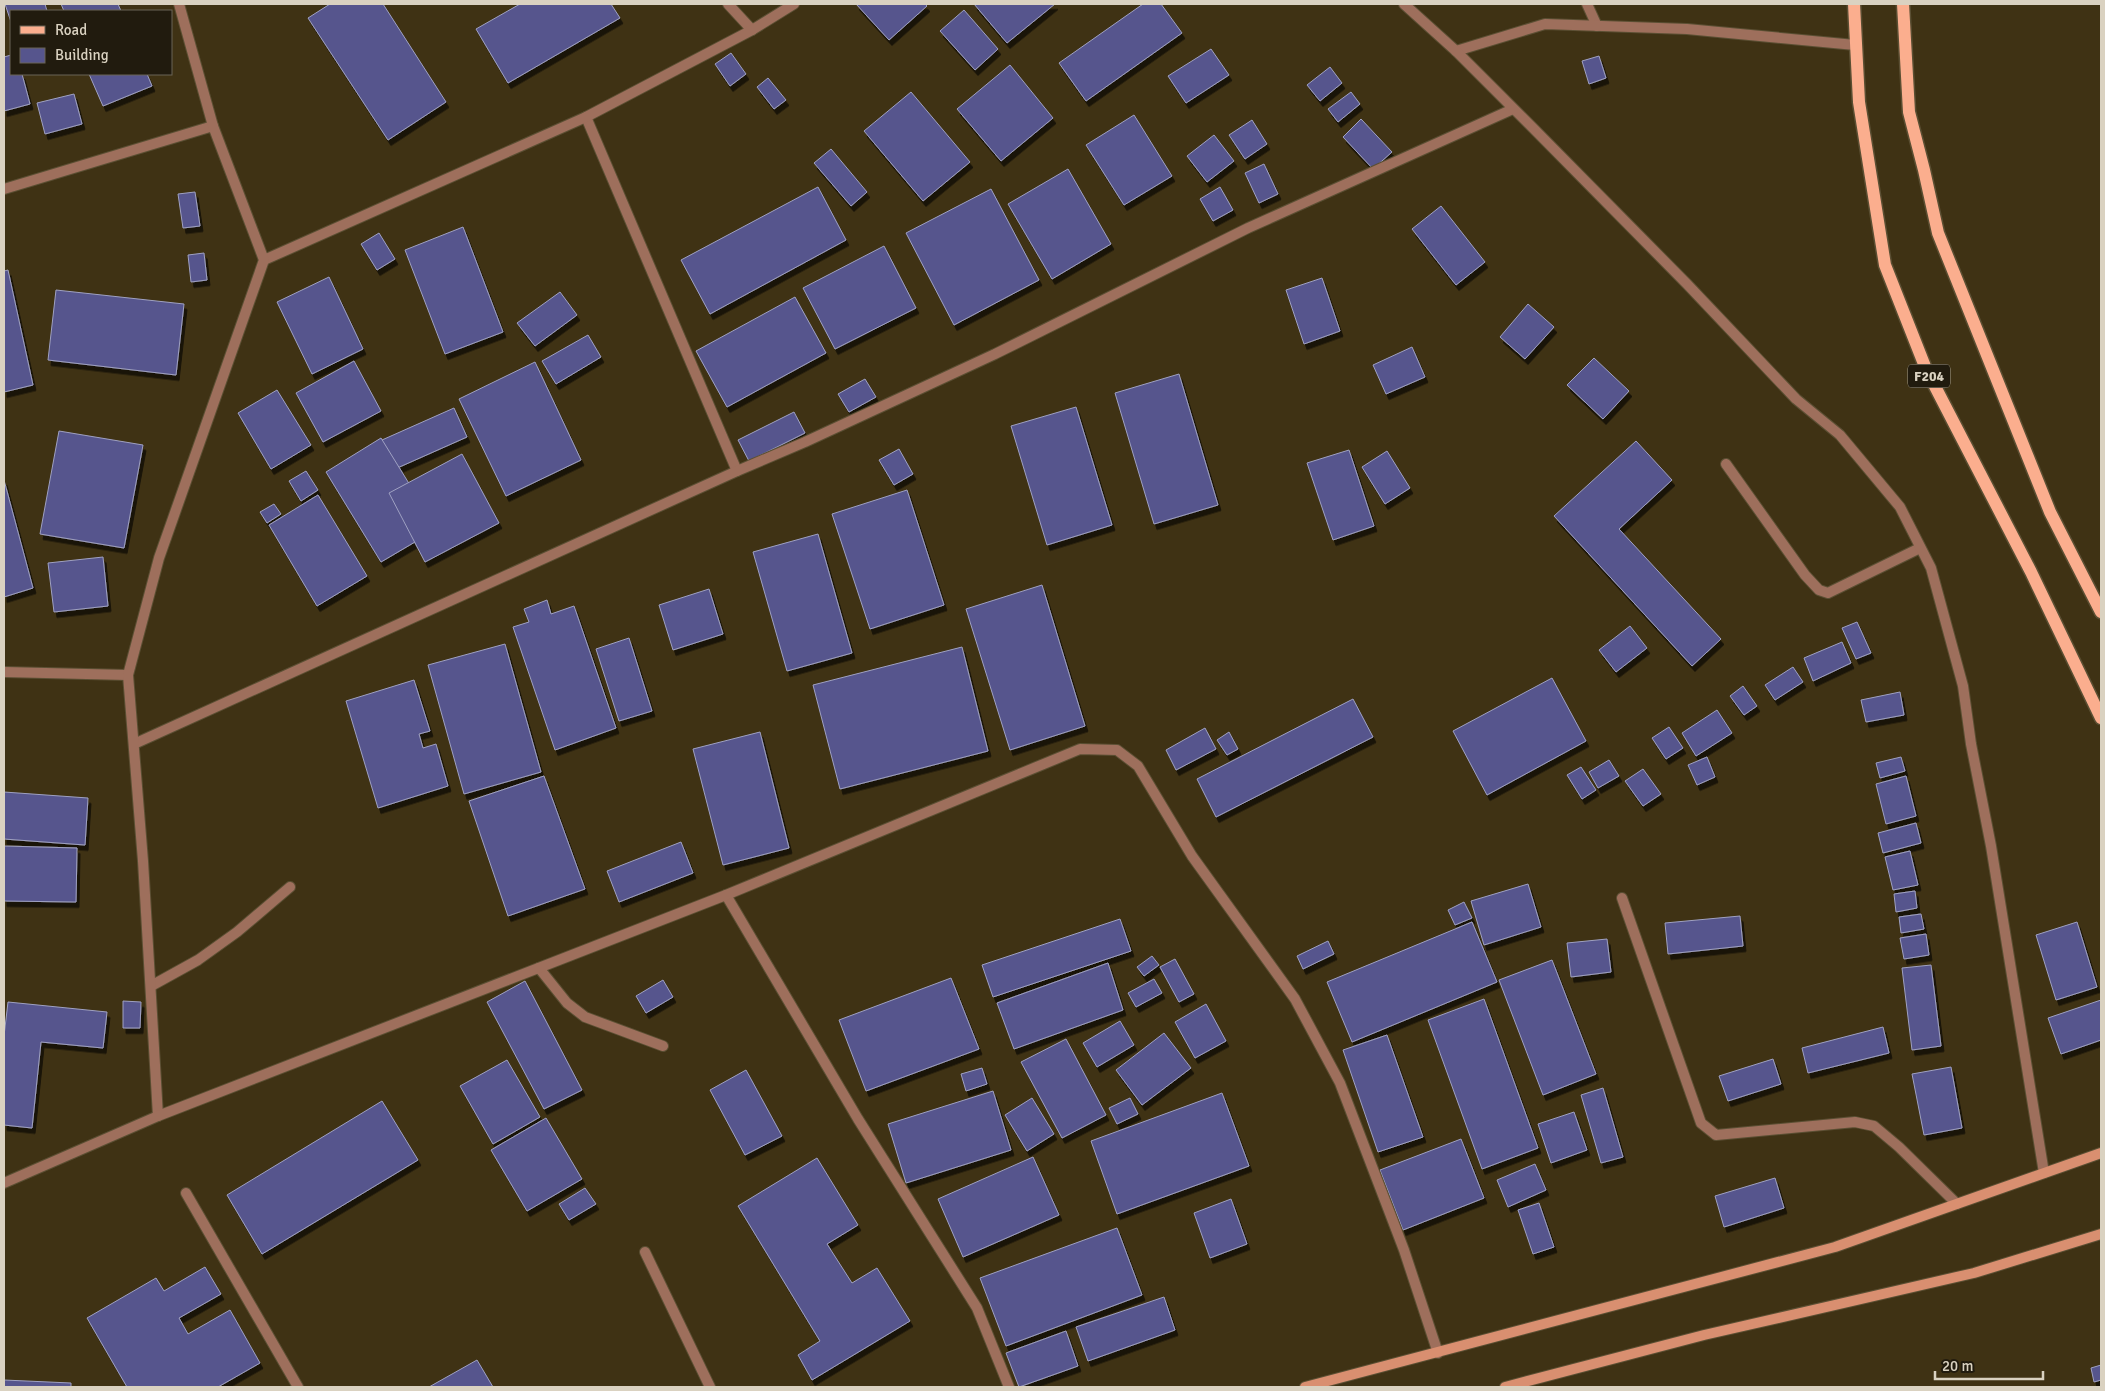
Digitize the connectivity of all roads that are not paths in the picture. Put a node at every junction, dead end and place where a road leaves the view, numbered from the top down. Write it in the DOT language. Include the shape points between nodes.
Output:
graph roads {
  1 [pos="179,4"];
  2 [pos="728,4"];
  3 [pos="794,4"];
  4 [pos="1404,4"];
  5 [pos="1587,4"];
  6 [pos="1854,4"];
  7 [pos="1903,4"];
  8 [pos="1597,26"];
  9 [pos="752,30"];
  10 [pos="1855,45"];
  11 [pos="1456,51"];
  12 [pos="1513,109"];
  13 [pos="586,117"];
  14 [pos="213,126"];
  15 [pos="4,189"];
  16 [pos="264,260"];
  17 [pos="1726,464"];
  18 [pos="736,471"];
  19 [pos="1920,548"];
  20 [pos="2101,612"];
  21 [pos="4,672"];
  22 [pos="128,675"];
  23 [pos="2101,718"];
  24 [pos="134,744"];
  25 [pos="290,887"];
  26 [pos="726,895"];
  27 [pos="1622,898"];
  28 [pos="539,968"];
  29 [pos="150,986"];
  30 [pos="663,1046"];
  31 [pos="158,1116"];
  32 [pos="2101,1153"];
  33 [pos="2044,1173"];
  34 [pos="4,1183"];
  35 [pos="186,1193"];
  36 [pos="1957,1204"];
  37 [pos="2101,1234"];
  38 [pos="645,1252"];
  39 [pos="1438,1353"];
  40 [pos="298,1387"];
  41 [pos="710,1387"];
  42 [pos="1009,1387"];
  43 [pos="1305,1387"];
  44 [pos="1504,1387"];
  1 -- 14 [label="street"];
  2 -- 9 [label="street"];
  3 -- 9 [label="street"];
  4 -- 11 [label="street"];
  5 -- 8 [label="street"];
  6 -- 10 [label="main road, F204"];
  7 -- 20 [label="main road" via="1909,112 1938,233 2050,512"];
  8 -- 10 [label="street" via="1687,29"];
  8 -- 11 [label="street" via="1545,24"];
  9 -- 13 [label="street"];
  10 -- 23 [label="main road, F204" via="1859,102 1885,265 1926,369 2031,572"];
  11 -- 12 [label="street"];
  12 -- 18 [label="street" via="1248,228 995,354"];
  12 -- 19 [label="street" via="1796,399 1840,435 1900,507"];
  13 -- 16 [label="street"];
  13 -- 18 [label="street"];
  14 -- 15 [label="street"];
  14 -- 16 [label="street"];
  16 -- 22 [label="street" via="159,558"];
  17 -- 19 [label="street" via="1819,590 1828,593"];
  18 -- 24 [label="street"];
  19 -- 33 [label="street" via="1930,568 1963,686"];
  21 -- 22 [label="street"];
  22 -- 24 [label="street"];
  24 -- 29 [label="street"];
  25 -- 29 [label="street" via="198,960"];
  26 -- 28 [label="street"];
  26 -- 39 [label="street" via="1080,749 1118,750 1138,766 1192,856 1294,999 1340,1083 1404,1250"];
  26 -- 42 [label="street" via="858,1119 977,1308"];
  27 -- 36 [label="street" via="1701,1123 1716,1135 1855,1122 1874,1126"];
  28 -- 30 [label="street" via="567,1003 585,1017"];
  28 -- 31 [label="street"];
  29 -- 31 [label="street"];
  31 -- 34 [label="street"];
  32 -- 33 [label="main road"];
  33 -- 36 [label="main road"];
  35 -- 40 [label="street"];
  36 -- 39 [label="main road" via="1835,1247"];
  37 -- 44 [label="main road" via="1974,1273 1704,1335"];
  38 -- 41 [label="street"];
  39 -- 43 [label="main road"];
}
